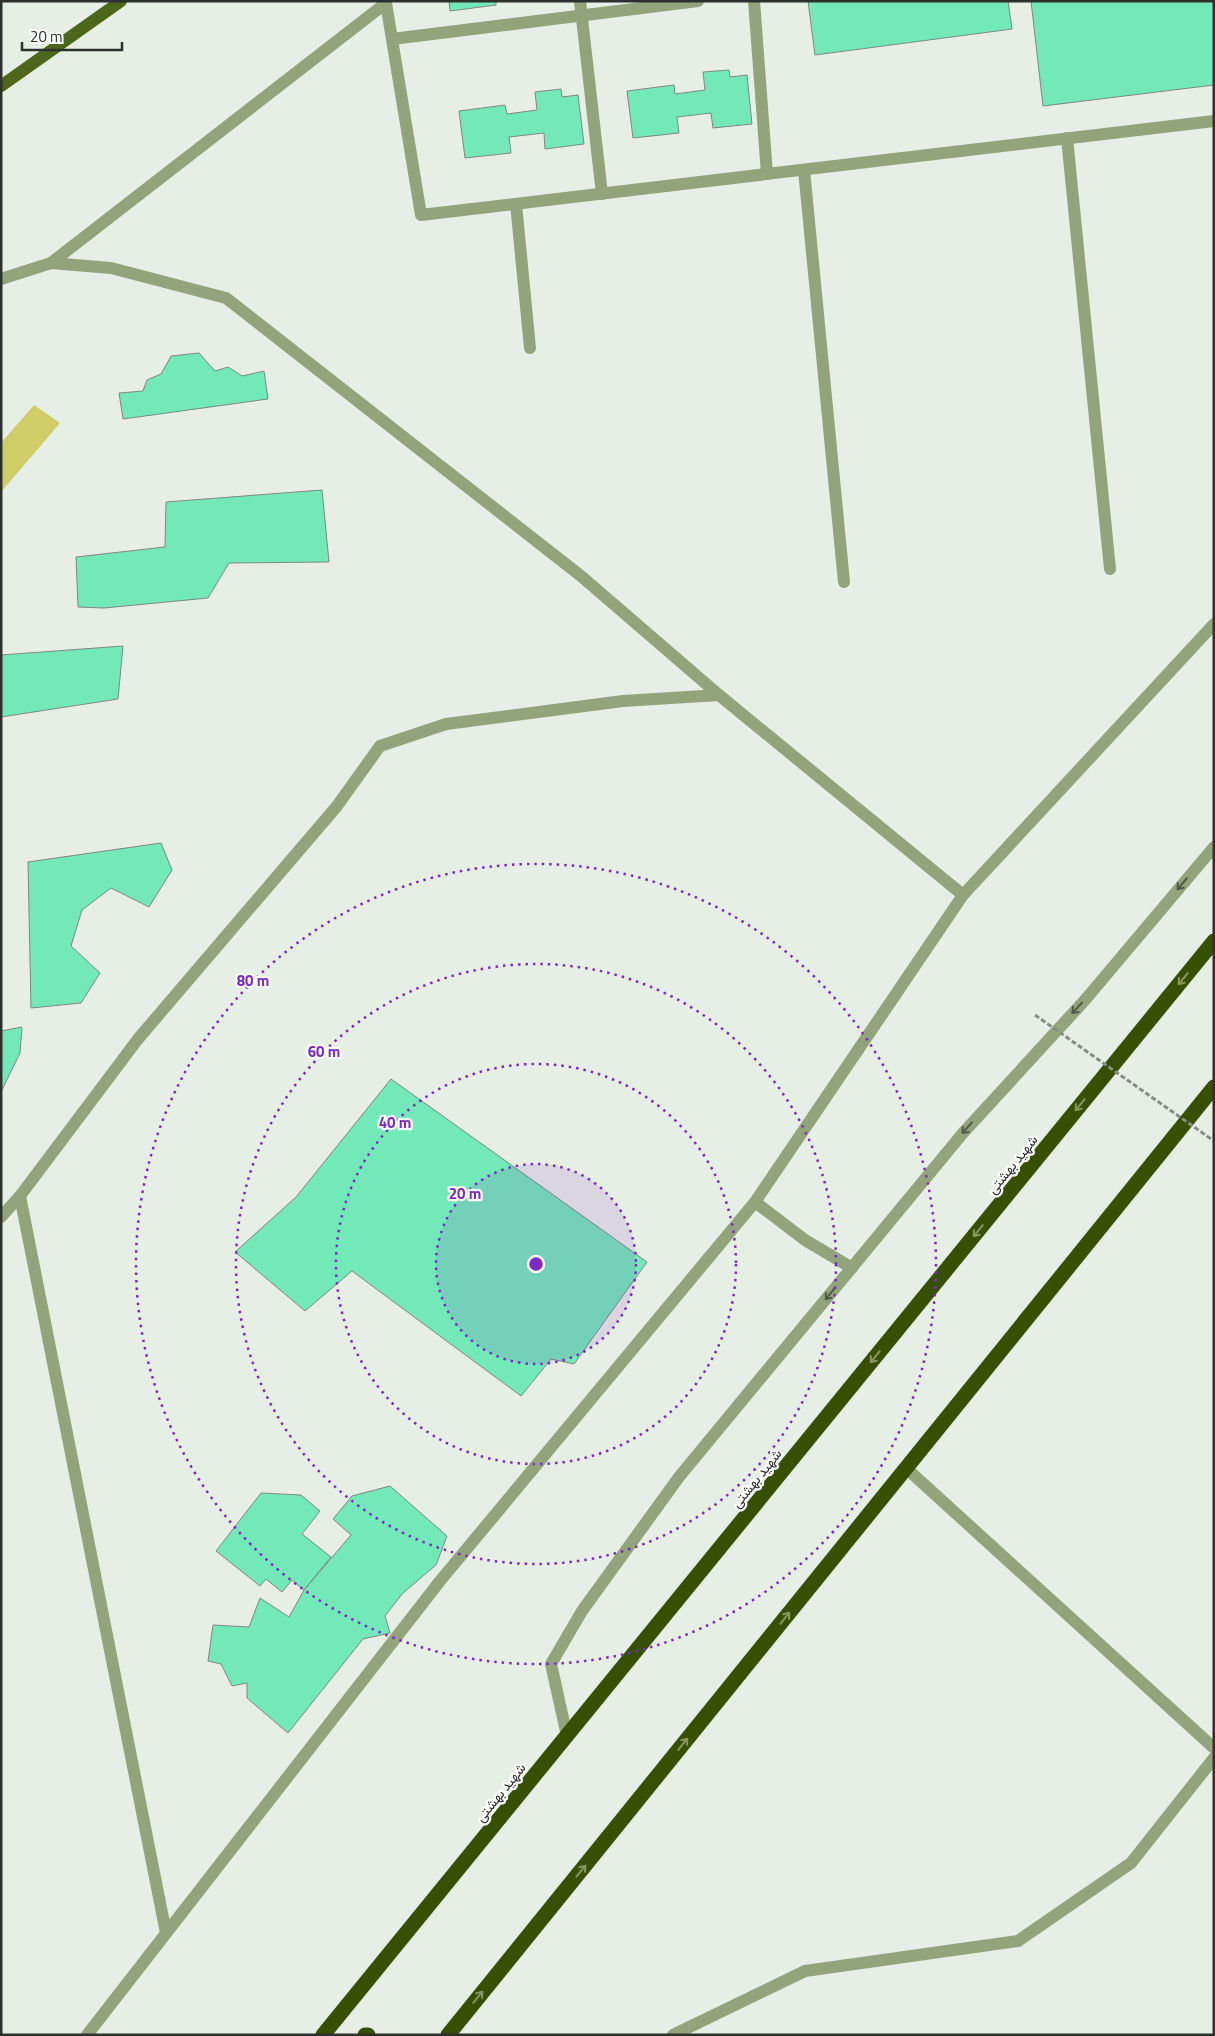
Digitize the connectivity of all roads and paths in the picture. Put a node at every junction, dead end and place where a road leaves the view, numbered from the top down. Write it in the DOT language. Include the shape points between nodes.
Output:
graph roads {
  1 [pos="120,1"];
  2 [pos="580,1"];
  3 [pos="698,1"];
  4 [pos="754,1"];
  5 [pos="581,16"];
  6 [pos="392,39"];
  7 [pos="1,86"];
  8 [pos="1214,121"];
  9 [pos="1067,138"];
  10 [pos="804,170"];
  11 [pos="767,174"];
  12 [pos="602,194"];
  13 [pos="516,204"];
  14 [pos="51,263"];
  15 [pos="1,279"];
  16 [pos="530,348"];
  17 [pos="1110,570"];
  18 [pos="844,582"];
  19 [pos="1214,624"];
  20 [pos="719,695"];
  21 [pos="1214,847"];
  22 [pos="963,895"];
  23 [pos="1214,941"];
  24 [pos="1035,1015"];
  25 [pos="1214,1087"];
  26 [pos="1214,1141"];
  27 [pos="20,1196"];
  28 [pos="754,1202"];
  29 [pos="1,1217"];
  30 [pos="852,1268"];
  31 [pos="906,1468"];
  32 [pos="566,1736"];
  33 [pos="1214,1748"];
  34 [pos="1214,1758"];
  35 [pos="166,1933"];
  36 [pos="87,2035"];
  37 [pos="323,2035"];
  38 [pos="448,2035"];
  39 [pos="673,2035"];
  1 -- 7 [label="main road"];
  2 -- 5 [label="lane"];
  3 -- 5 [label="lane"];
  4 -- 11 [label="lane"];
  5 -- 6 [label="lane"];
  5 -- 12 [label="lane"];
  6 -- 13 [label="lane" via="421,215"];
  6 -- 14 [label="lane" via="386,4"];
  8 -- 9 [label="lane"];
  9 -- 10 [label="lane"];
  9 -- 17 [label="lane"];
  10 -- 11 [label="lane"];
  10 -- 18 [label="lane"];
  11 -- 12 [label="lane"];
  12 -- 13 [label="lane"];
  13 -- 16 [label="lane"];
  14 -- 15 [label="lane"];
  14 -- 20 [label="lane" via="111,268 226,298 581,576"];
  19 -- 22 [label="lane"];
  20 -- 22 [label="lane"];
  20 -- 27 [label="lane" via="624,701 446,724 380,746 338,806 138,1039"];
  21 -- 30 [label="lane, one-way" via="1085,1000 963,1133"];
  22 -- 28 [label="lane"];
  23 -- 32 [label="highway, شهید بهشتی, one-way"];
  24 -- 26 [label="path, bridge"];
  25 -- 31 [label="highway"];
  27 -- 29 [label="lane"];
  27 -- 35 [label="lane"];
  28 -- 30 [label="lane" via="805,1240"];
  28 -- 35 [label="lane" via="440,1581"];
  30 -- 32 [label="lane, one-way" via="680,1477 582,1612 551,1664"];
  31 -- 33 [label="lane"];
  38 -- 31 [label="highway, one-way"];
  32 -- 37 [label="highway, شهید بهشتی"];
  34 -- 39 [label="lane" via="1131,1863 1018,1941 805,1971"];
  35 -- 36 [label="lane"];
}
